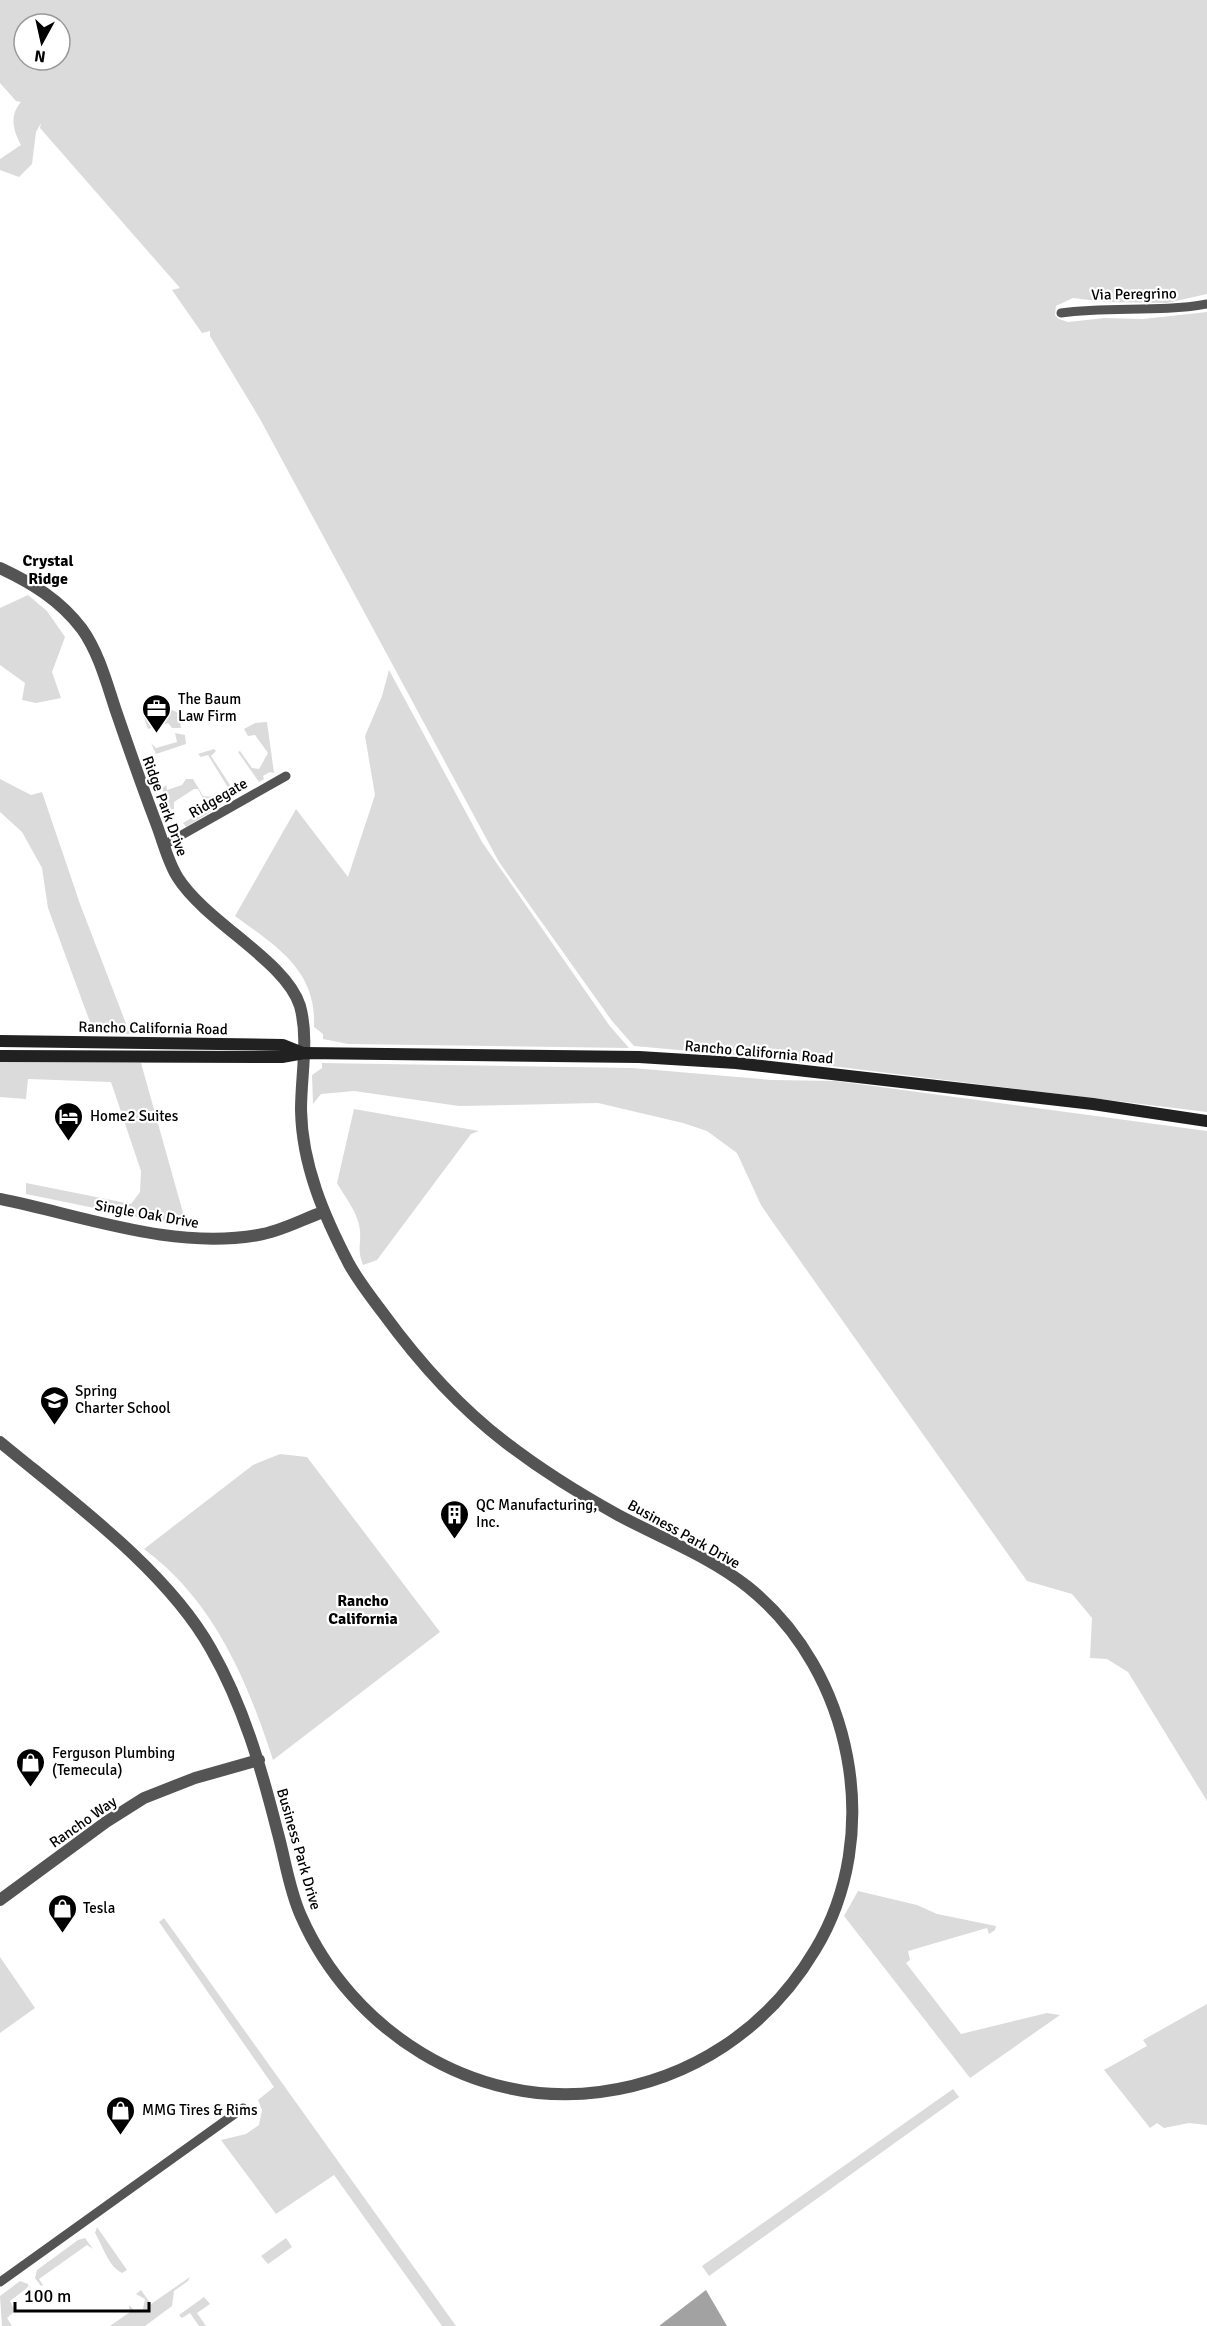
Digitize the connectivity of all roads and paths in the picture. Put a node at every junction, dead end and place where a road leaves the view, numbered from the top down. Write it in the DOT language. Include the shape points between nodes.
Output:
graph roads {
  1 [pos="1207,304"];
  2 [pos="1061,313"];
  3 [pos="0,568"];
  4 [pos="286,776"];
  5 [pos="164,845"];
  6 [pos="0,1041"];
  7 [pos="304,1053"];
  8 [pos="0,1056"];
  9 [pos="1207,1121"];
  10 [pos="0,1199"];
  11 [pos="323,1212"];
  12 [pos="0,1442"];
  13 [pos="259,1760"];
  14 [pos="0,1900"];
  15 [pos="243,2108"];
  16 [pos="0,2282"];
  1 -- 2 [label="street, Via Peregrino"];
  3 -- 5 [label="street, Ridge Park Drive" via="47,592 83,631 100,665"];
  4 -- 5 [label="street, Ridgegate"];
  5 -- 7 [label="street, Ridge Park Drive" via="174,874 199,904 287,981 298,998"];
  6 -- 7 [label="main road, Rancho California Road" via="283,1045"];
  7 -- 8 [label="main road, Rancho California Road" via="282,1058"];
  7 -- 9 [label="main road, Rancho California Road" via="639,1057 736,1063"];
  7 -- 11 [label="street, Business Park Drive" via="303,1130"];
  10 -- 11 [label="street, Single Oak Drive" via="149,1232 208,1239 260,1235"];
  11 -- 13 [label="street, Business Park Drive" via="354,1275 453,1398 506,1443 614,1513 721,1569 747,1586 777,1615 809,1656 839,1724 850,1769 851,1841 843,1883 820,1943 776,2004 749,2029 688,2068 643,2084 604,2092 548,2094 491,2084 444,2065 390,2034 352,1996 328,1966 298,1912"];
  12 -- 13 [label="street, Business Park Drive" via="168,1588 210,1646 242,1712"];
  13 -- 14 [label="street, Rancho Way" via="144,1798"];
  15 -- 16 [label="street"];
}
